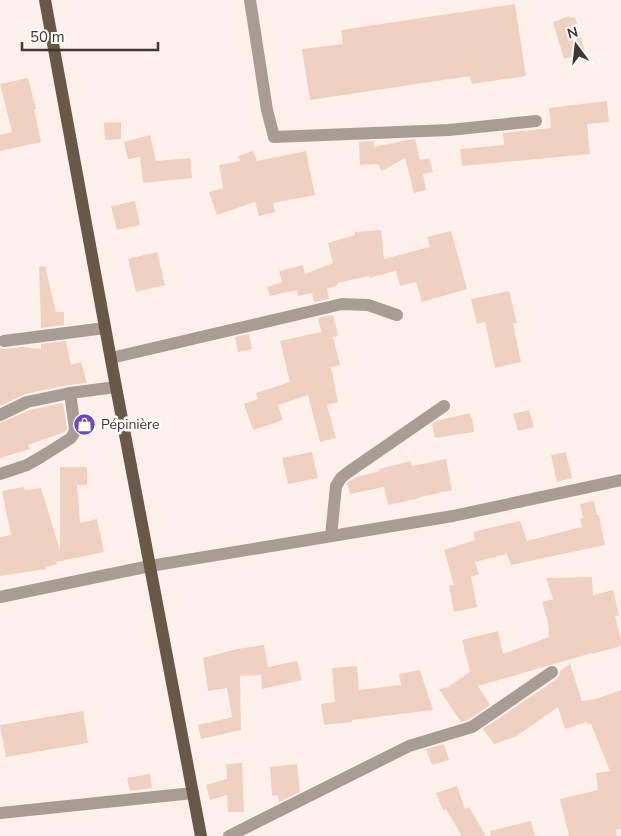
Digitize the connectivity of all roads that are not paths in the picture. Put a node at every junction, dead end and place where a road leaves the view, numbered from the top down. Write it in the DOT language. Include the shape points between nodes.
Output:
graph roads {
  1 [pos="45,0"];
  2 [pos="250,0"];
  3 [pos="536,121"];
  4 [pos="397,315"];
  5 [pos="105,328"];
  6 [pos="4,341"];
  7 [pos="111,358"];
  8 [pos="116,387"];
  9 [pos="70,393"];
  10 [pos="444,406"];
  11 [pos="0,416"];
  12 [pos="0,474"];
  13 [pos="621,480"];
  14 [pos="330,536"];
  15 [pos="150,566"];
  16 [pos="0,597"];
  17 [pos="552,672"];
  18 [pos="193,794"];
  19 [pos="0,813"];
  20 [pos="201,836"];
  21 [pos="229,836"];
  1 -- 5 [label="main road"];
  2 -- 3 [label="street" via="274,137 449,130"];
  4 -- 7 [label="street" via="368,305 342,304"];
  5 -- 6 [label="street"];
  5 -- 7 [label="main road"];
  7 -- 8 [label="main road"];
  8 -- 9 [label="street"];
  8 -- 15 [label="main road"];
  9 -- 11 [label="street" via="26,402"];
  9 -- 12 [label="street" via="75,429 71,438 27,465"];
  10 -- 14 [label="street" via="341,478 336,486"];
  13 -- 14 [label="street" via="452,516"];
  14 -- 15 [label="street"];
  15 -- 16 [label="street"];
  15 -- 18 [label="main road"];
  17 -- 21 [label="street" via="472,727 409,746"];
  18 -- 19 [label="street"];
  18 -- 20 [label="main road"];
}
